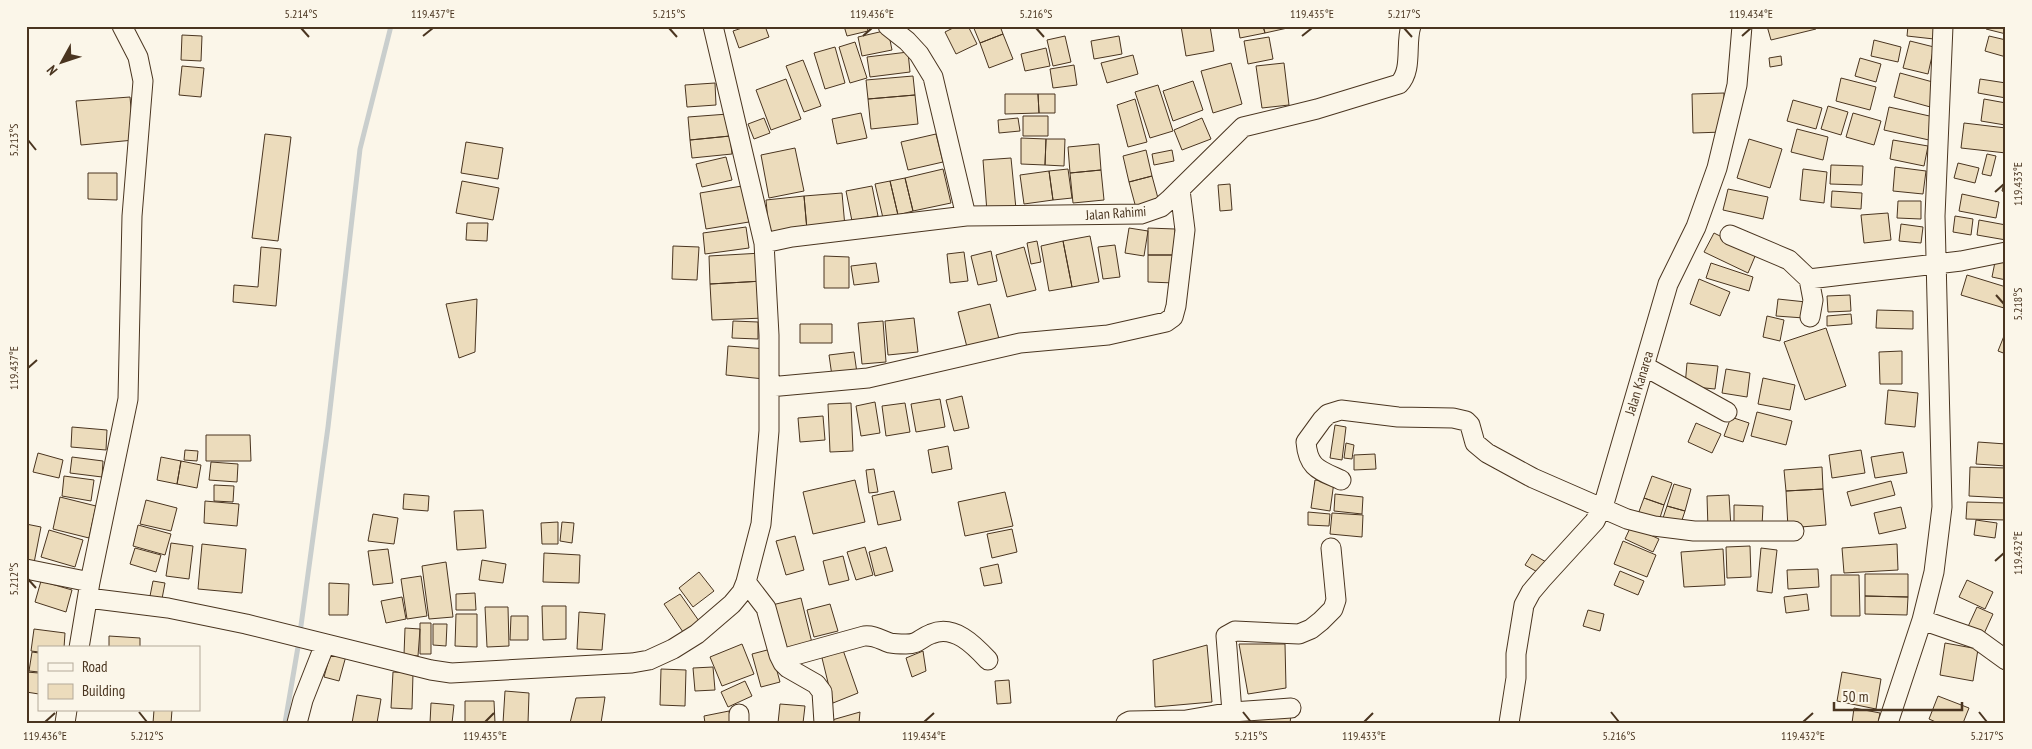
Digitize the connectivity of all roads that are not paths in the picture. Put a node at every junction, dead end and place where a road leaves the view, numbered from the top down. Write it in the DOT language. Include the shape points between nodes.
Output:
graph roads {
  1 [pos="122,26"];
  2 [pos="712,26"];
  3 [pos="888,26"];
  4 [pos="1411,26"];
  5 [pos="1742,26"];
  6 [pos="1943,26"];
  7 [pos="1180,190"];
  8 [pos="966,216"];
  9 [pos="1730,235"];
  10 [pos="764,243"];
  11 [pos="2006,252"];
  12 [pos="1936,264"];
  13 [pos="1809,279"];
  14 [pos="1810,317"];
  15 [pos="1644,366"];
  16 [pos="769,387"];
  17 [pos="1727,412"];
  18 [pos="1341,480"];
  19 [pos="1601,509"];
  20 [pos="1794,531"];
  21 [pos="1331,548"];
  22 [pos="26,569"];
  23 [pos="746,582"];
  24 [pos="89,590"];
  25 [pos="1922,620"];
  26 [pos="319,642"];
  27 [pos="79,646"];
  28 [pos="781,659"];
  29 [pos="988,660"];
  30 [pos="2006,660"];
  31 [pos="1291,708"];
  32 [pos="1232,712"];
  33 [pos="298,723"];
  34 [pos="824,723"];
  35 [pos="1126,723"];
  36 [pos="1509,723"];
  37 [pos="1888,723"];
  1 -- 24 [label="street" via="138,57 143,81 132,216 128,399"];
  2 -- 10 [label="street"];
  3 -- 8 [label="street" via="919,54 933,77"];
  4 -- 7 [label="street, Jalan Rahimi" via="1407,40 1407,69 1399,84 1243,127"];
  5 -- 15 [label="street, Jalan Kanarea" via="1737,85 1717,168 1696,227 1668,284"];
  6 -- 12 [label="street"];
  7 -- 8 [label="street, Jalan Rahimi" via="1161,207 1141,214"];
  7 -- 16 [label="street" via="1184,239 1176,306 1173,317 1166,322 1108,335 1020,343 868,378"];
  8 -- 10 [label="street, Jalan Rahimi"];
  9 -- 13 [label="street" via="1789,260"];
  10 -- 16 [label="street"];
  11 -- 12 [label="street"];
  12 -- 13 [label="street"];
  12 -- 25 [label="street" via="1942,507 1934,572"];
  13 -- 14 [label="street" via="1813,300"];
  15 -- 17 [label="street"];
  15 -- 19 [label="street, Jalan Kanarea"];
  16 -- 23 [label="street" via="770,431 761,524"];
  18 -- 19 [label="street" via="1314,467 1307,456 1306,442 1328,414 1341,410 1398,417 1454,418 1470,425 1475,443 1487,453"];
  19 -- 20 [label="street" via="1627,520 1694,532"];
  19 -- 36 [label="street, Jalan Kanarea" via="1595,521 1531,592 1524,605"];
  21 -- 32 [label="street" via="1336,600 1333,609 1315,626 1299,634 1235,632 1226,636"];
  22 -- 24 [label="street"];
  23 -- 26 [label="street" via="732,604 697,634 649,660 632,663 451,673"];
  23 -- 28 [label="street" via="766,608"];
  24 -- 26 [label="street"];
  24 -- 27 [label="street"];
  25 -- 30 [label="street" via="1977,639"];
  25 -- 37 [label="street"];
  26 -- 33 [label="street"];
  28 -- 29 [label="street" via="864,636 872,635 893,644 913,644 938,632 962,636"];
  28 -- 34 [label="street" via="788,668 820,688"];
  31 -- 32 [label="street"];
  32 -- 35 [label="street" via="1186,720"];
}
